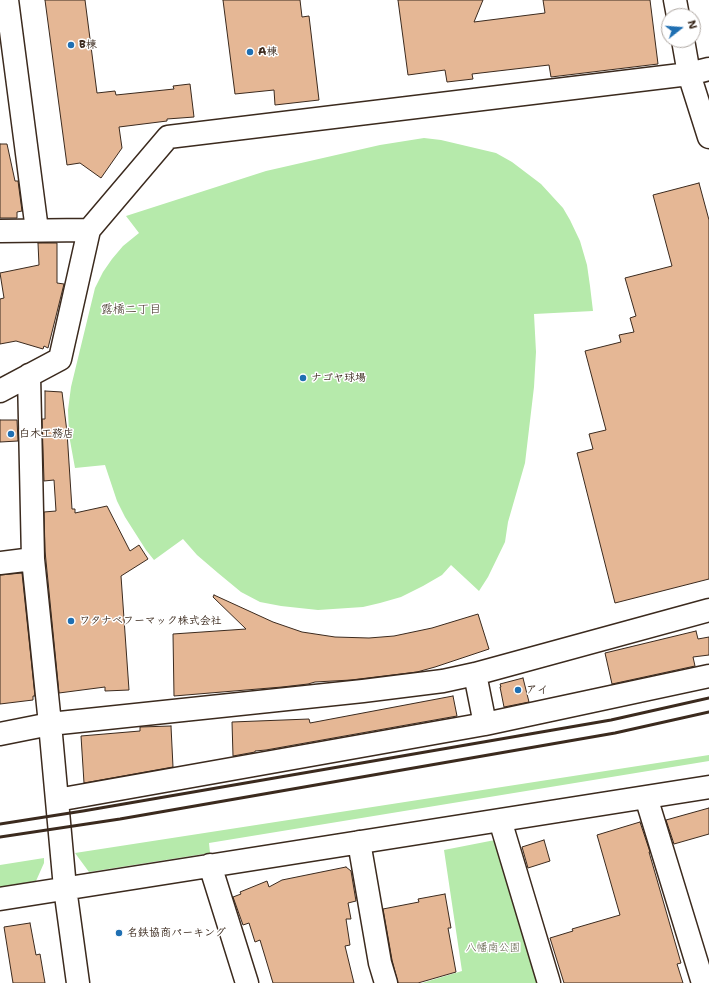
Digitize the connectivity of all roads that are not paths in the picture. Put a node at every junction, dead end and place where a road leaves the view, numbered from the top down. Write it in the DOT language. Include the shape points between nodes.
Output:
graph roads {
  1 [pos="7,0"];
  2 [pos="687,48"];
  3 [pos="699,71"];
  4 [pos="709,137"];
  5 [pos="37,230"];
  6 [pos="89,230"];
  7 [pos="0,231"];
  8 [pos="30,375"];
  9 [pos="1,387"];
  10 [pos="33,559"];
  11 [pos="0,563"];
  12 [pos="709,610"];
  13 [pos="476,674"];
  14 [pos="709,676"];
  15 [pos="50,724"];
  16 [pos="484,724"];
  17 [pos="0,734"];
  18 [pos="709,787"];
  19 [pos="646,797"];
  20 [pos="57,800"];
  21 [pos="500,820"];
  22 [pos="359,842"];
  23 [pos="210,865"];
  24 [pos="65,888"];
  25 [pos="0,899"];
  26 [pos="78,983"];
  27 [pos="246,983"];
  28 [pos="386,983"];
  29 [pos="549,983"];
  30 [pos="703,983"];
  1 -- 5 [label="street"];
  2 -- 3 [label="street"];
  3 -- 4 [label="street"];
  3 -- 6 [label="street" via="168,137"];
  5 -- 6 [label="street"];
  5 -- 7 [label="street"];
  6 -- 8 [label="street" via="60,359"];
  8 -- 9 [label="street"];
  8 -- 10 [label="street"];
  10 -- 11 [label="street"];
  10 -- 15 [label="street"];
  12 -- 13 [label="street"];
  13 -- 15 [label="street" via="363,691"];
  13 -- 16 [label="street"];
  14 -- 16 [label="street"];
  15 -- 17 [label="street"];
  15 -- 20 [label="street"];
  16 -- 20 [label="street"];
  18 -- 19 [label="street"];
  19 -- 21 [label="street"];
  19 -- 30 [label="street"];
  20 -- 24 [label="street"];
  21 -- 22 [label="street"];
  21 -- 29 [label="street"];
  22 -- 23 [label="street"];
  22 -- 28 [label="street" via="380,963"];
  23 -- 24 [label="street"];
  23 -- 27 [label="street"];
  24 -- 25 [label="street"];
  24 -- 26 [label="street"];
}
